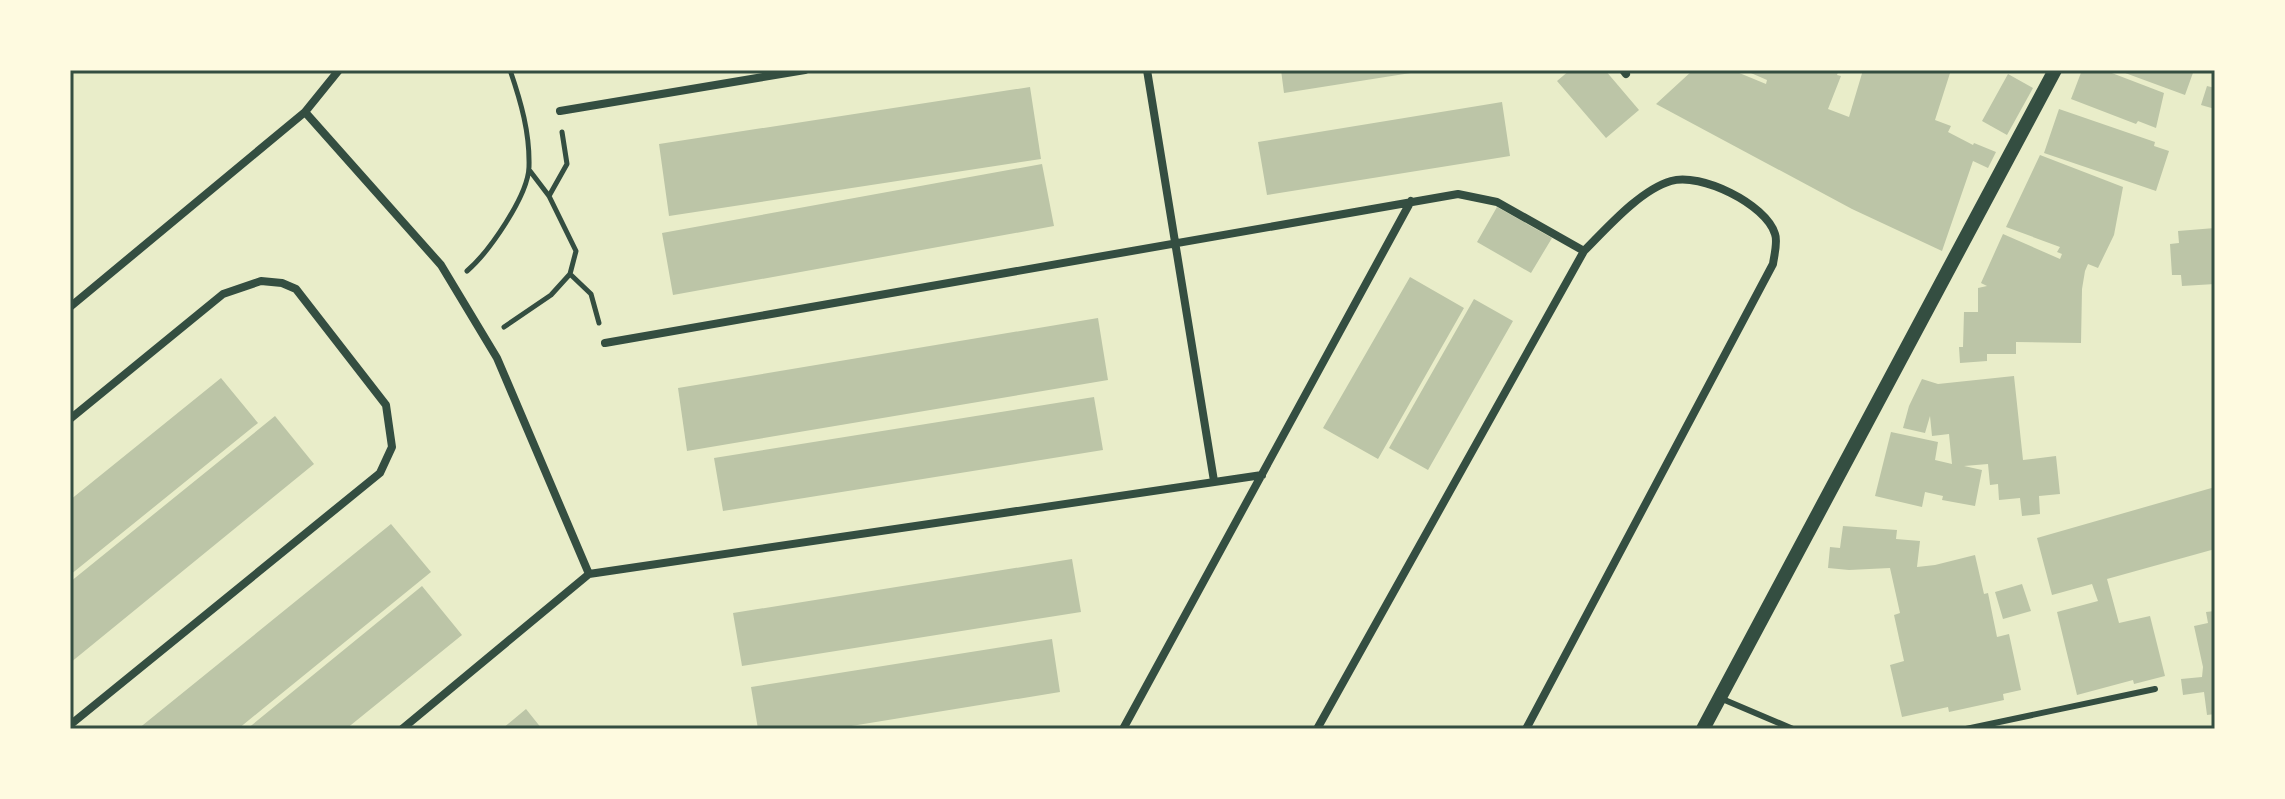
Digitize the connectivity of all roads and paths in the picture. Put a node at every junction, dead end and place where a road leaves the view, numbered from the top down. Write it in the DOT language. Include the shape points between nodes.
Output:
graph roads {
  1 [pos="339,70"];
  2 [pos="510,70"];
  3 [pos="805,70"];
  4 [pos="1147,70"];
  5 [pos="2055,70"];
  6 [pos="560,111"];
  7 [pos="305,112"];
  8 [pos="529,170"];
  9 [pos="549,196"];
  10 [pos="1411,201"];
  11 [pos="1175,243"];
  12 [pos="1584,251"];
  13 [pos="570,274"];
  14 [pos="452,284"];
  15 [pos="70,307"];
  16 [pos="486,339"];
  17 [pos="605,343"];
  18 [pos="70,419"];
  19 [pos="1262,475"];
  20 [pos="1214,481"];
  21 [pos="589,574"];
  22 [pos="2155,689"];
  23 [pos="1720,698"];
  24 [pos="70,725"];
  25 [pos="402,729"];
  26 [pos="1123,729"];
  27 [pos="1317,729"];
  28 [pos="1526,729"];
  29 [pos="1703,729"];
  30 [pos="1793,729"];
  31 [pos="1966,729"];
  1 -- 7 [label="street"];
  2 -- 8 [label="path" via="524,113"];
  3 -- 6 [label="street"];
  4 -- 11 [label="street"];
  5 -- 23 [label="street"];
  6 -- 9 [label="path" via="567,164"];
  7 -- 14 [label="street"];
  7 -- 15 [label="street"];
  8 -- 9 [label="path"];
  8 -- 14 [label="path" via="511,216 483,257"];
  9 -- 13 [label="path" via="576,251"];
  10 -- 11 [label="street"];
  10 -- 12 [label="street" via="1458,194 1497,202"];
  10 -- 19 [label="street"];
  11 -- 17 [label="street"];
  11 -- 20 [label="street"];
  12 -- 27 [label="street"];
  12 -- 28 [label="street" via="1634,202 1672,180 1710,183 1759,210 1776,235 1773,264"];
  13 -- 16 [label="path" via="551,295"];
  13 -- 17 [label="path" via="591,294"];
  14 -- 16 [label="street"];
  16 -- 21 [label="street"];
  18 -- 24 [label="street" via="223,294 261,281 296,289 386,405 392,447 380,473"];
  19 -- 20 [label="street"];
  19 -- 26 [label="street"];
  20 -- 21 [label="street"];
  21 -- 25 [label="street"];
  22 -- 31 [label="lane"];
  23 -- 29 [label="street"];
  23 -- 30 [label="lane"];
}
